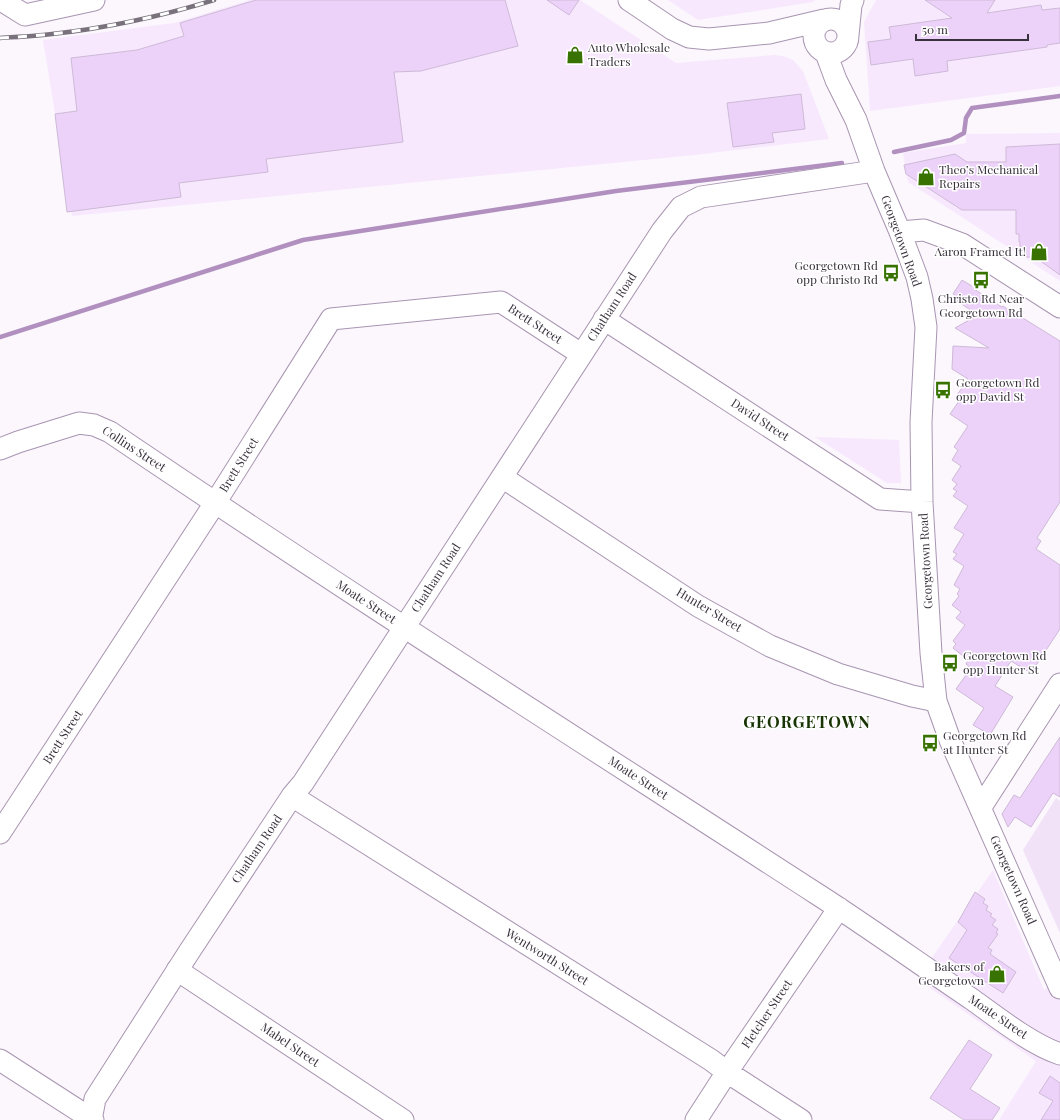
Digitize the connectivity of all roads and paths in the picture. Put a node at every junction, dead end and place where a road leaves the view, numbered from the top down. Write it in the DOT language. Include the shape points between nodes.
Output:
graph roads {
  1 [pos="1,0"];
  2 [pos="94,0"];
  3 [pos="629,0"];
  4 [pos="842,0"];
  5 [pos="853,0"];
  6 [pos="828,20"];
  7 [pos="769,33"];
  8 [pos="848,39"];
  9 [pos="821,49"];
  10 [pos="856,120"];
  11 [pos="874,171"];
  12 [pos="900,232"];
  13 [pos="1060,307"];
  14 [pos="604,319"];
  15 [pos="581,354"];
  16 [pos="0,450"];
  17 [pos="502,477"];
  18 [pos="922,502"];
  19 [pos="215,503"];
  20 [pos="404,627"];
  21 [pos="1060,684"];
  22 [pos="936,702"];
  23 [pos="292,796"];
  24 [pos="981,807"];
  25 [pos="0,833"];
  26 [pos="839,908"];
  27 [pos="1055,963"];
  28 [pos="177,970"];
  29 [pos="1060,988"];
  30 [pos="1060,1054"];
  31 [pos="0,1060"];
  32 [pos="727,1072"];
  33 [pos="92,1120"];
  34 [pos="403,1120"];
  35 [pos="696,1120"];
  36 [pos="800,1120"];
  1 -- 2 [label="street" via="25,15"];
  3 -- 7 [label="street" via="672,29 689,37 709,39"];
  4 -- 6 [label="street"];
  5 -- 8 [label="street, Georgetown Road"];
  6 -- 7 [label="street"];
  6 -- 8 [label="street" via="843,24"];
  6 -- 9 [label="street" via="817,26 814,33 813,38"];
  7 -- 9 [label="street" via="791,37"];
  8 -- 9 [label="street" via="838,52"];
  8 -- 10 [label="street, Georgetown Road" via="845,68"];
  9 -- 10 [label="street, Georgetown Road"];
  10 -- 11 [label="street, Georgetown Road"];
  11 -- 12 [label="street, Georgetown Road"];
  11 -- 14 [label="street, Chatham Road" via="701,197 681,207 662,230"];
  12 -- 13 [label="street" via="924,230 962,244"];
  12 -- 18 [label="street, Georgetown Road" via="917,278 926,327 921,422"];
  14 -- 15 [label="street, Chatham Road"];
  14 -- 18 [label="street, David Street" via="880,498"];
  15 -- 17 [label="street, Chatham Road"];
  15 -- 19 [label="street, Brett Street" via="501,302 331,319"];
  16 -- 19 [label="street, Collins Street" via="79,423 94,425 110,432"];
  17 -- 20 [label="street, Chatham Road"];
  17 -- 22 [label="street, Hunter Street" via="698,606 770,646 838,674"];
  18 -- 22 [label="street, Georgetown Road"];
  19 -- 20 [label="street, Moate Street"];
  19 -- 25 [label="street, Brett Street"];
  20 -- 23 [label="street, Chatham Road"];
  20 -- 26 [label="street, Moate Street"];
  21 -- 24 [label="street"];
  22 -- 24 [label="street, Georgetown Road" via="950,740"];
  23 -- 28 [label="street, Chatham Road"];
  23 -- 32 [label="street, Wentworth Street"];
  24 -- 27 [label="street, Georgetown Road"];
  26 -- 30 [label="street, Moate Street" via="994,1015 1046,1049"];
  26 -- 32 [label="street, Fletcher Street"];
  27 -- 29 [label="street, Georgetown Road"];
  28 -- 33 [label="street, Chatham Road" via="95,1099"];
  28 -- 34 [label="street, Mabel Street"];
  31 -- 33 [label="street"];
  32 -- 35 [label="street, Fletcher Street"];
  32 -- 36 [label="street, Wentworth Street"];
}
